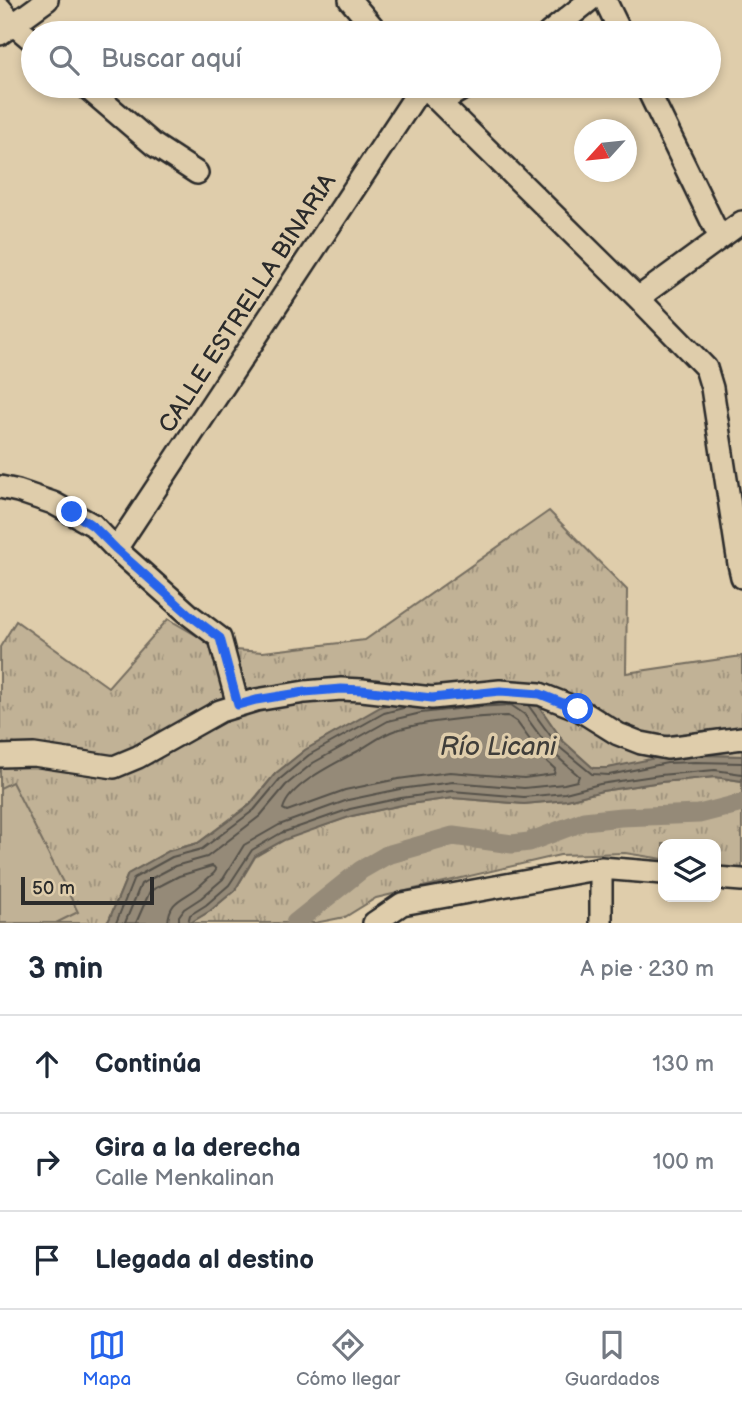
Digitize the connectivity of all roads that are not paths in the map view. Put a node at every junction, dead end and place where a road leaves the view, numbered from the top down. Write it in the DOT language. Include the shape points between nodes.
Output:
graph roads {
  1 [pos="47,0"];
  2 [pos="350,0"];
  3 [pos="590,0"];
  4 [pos="605,0"];
  5 [pos="0,8"];
  6 [pos="368,21"];
  7 [pos="564,21"];
  8 [pos="615,21"];
  9 [pos="7,29"];
  10 [pos="99,98"];
  11 [pos="415,98"];
  12 [pos="436,98"];
  13 [pos="447,98"];
  14 [pos="652,98"];
  15 [pos="440,102"];
  16 [pos="197,173"];
  17 [pos="742,222"];
  18 [pos="720,238"];
  19 [pos="638,298"];
  20 [pos="0,487"];
  21 [pos="116,549"];
  22 [pos="742,577"];
  23 [pos="238,705"];
  24 [pos="742,738"];
  25 [pos="3,752"];
  26 [pos="601,868"];
  27 [pos="658,873"];
  28 [pos="721,878"];
  29 [pos="742,880"];
  30 [pos="402,904"];
  31 [pos="374,923"];
  32 [pos="414,923"];
  33 [pos="601,923"];
  1 -- 9 [label="street"];
  2 -- 6 [label="street"];
  3 -- 7 [label="street"];
  4 -- 8 [label="street"];
  5 -- 9 [label="street"];
  10 -- 16 [label="street" via="154,145"];
  11 -- 21 [label="street, CALLE ESTRELLA BINARIA"];
  12 -- 15 [label="street"];
  13 -- 15 [label="street"];
  14 -- 18 [label="street"];
  15 -- 19 [label="street"];
  17 -- 18 [label="street"];
  18 -- 19 [label="street"];
  19 -- 22 [label="street" via="706,368"];
  20 -- 21 [label="street" via="72,512"];
  21 -- 23 [label="street" via="220,638"];
  23 -- 24 [label="street" via="341,689 432,698 500,691 540,694 641,743 667,748"];
  23 -- 25 [label="street" via="114,767"];
  26 -- 27 [label="street"];
  26 -- 30 [label="street"];
  26 -- 33 [label="street"];
  28 -- 29 [label="street"];
  30 -- 31 [label="street"];
  30 -- 32 [label="street"];
}
